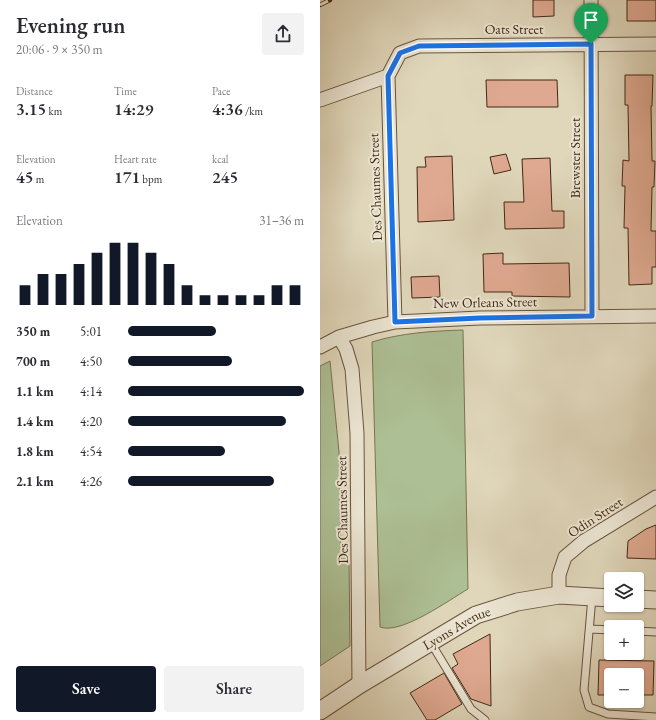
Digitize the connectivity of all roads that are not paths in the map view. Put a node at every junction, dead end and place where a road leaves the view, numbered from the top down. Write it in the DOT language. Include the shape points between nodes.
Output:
graph roads {
  1 [pos="591,0"];
  2 [pos="591,44"];
  3 [pos="656,44"];
  4 [pos="388,76"];
  5 [pos="320,100"];
  6 [pos="592,316"];
  7 [pos="656,316"];
  8 [pos="395,322"];
  9 [pos="339,337"];
  10 [pos="320,347"];
  11 [pos="656,497"];
  12 [pos="559,595"];
  13 [pos="592,597"];
  14 [pos="604,598"];
  15 [pos="644,599"];
  16 [pos="656,600"];
  17 [pos="590,629"];
  18 [pos="604,630"];
  19 [pos="644,631"];
  20 [pos="656,632"];
  21 [pos="431,642"];
  22 [pos="359,685"];
  23 [pos="320,711"];
  24 [pos="656,717"];
  25 [pos="485,720"];
  1 -- 2 [label="street, Brewster Street"];
  2 -- 3 [label="street, Oats Street"];
  2 -- 4 [label="street, Oats Street" via="419,46 400,53"];
  2 -- 6 [label="street, Brewster Street"];
  4 -- 5 [label="street"];
  4 -- 8 [label="street, Des Chaumes Street"];
  6 -- 7 [label="street, New Orleans Street"];
  6 -- 8 [label="street, New Orleans Street"];
  8 -- 9 [label="street, New Orleans Street"];
  9 -- 10 [label="street, New Orleans Street"];
  9 -- 22 [label="street, Des Chaumes Street" via="352,369 357,433"];
  11 -- 12 [label="street, Odin Street" via="584,541 565,557 559,575"];
  12 -- 13 [label="street, Lyons Avenue"];
  12 -- 21 [label="street, Lyons Avenue" via="517,602 476,615"];
  13 -- 14 [label="street, Lyons Avenue"];
  13 -- 17 [label="lane"];
  15 -- 16 [label="street"];
  17 -- 18 [label="lane"];
  17 -- 24 [label="lane" via="584,690 589,706 608,714"];
  19 -- 20 [label="lane"];
  21 -- 22 [label="street, Lyons Avenue"];
  21 -- 25 [label="lane" via="471,710"];
  22 -- 23 [label="street, Lyons Avenue"];
}
